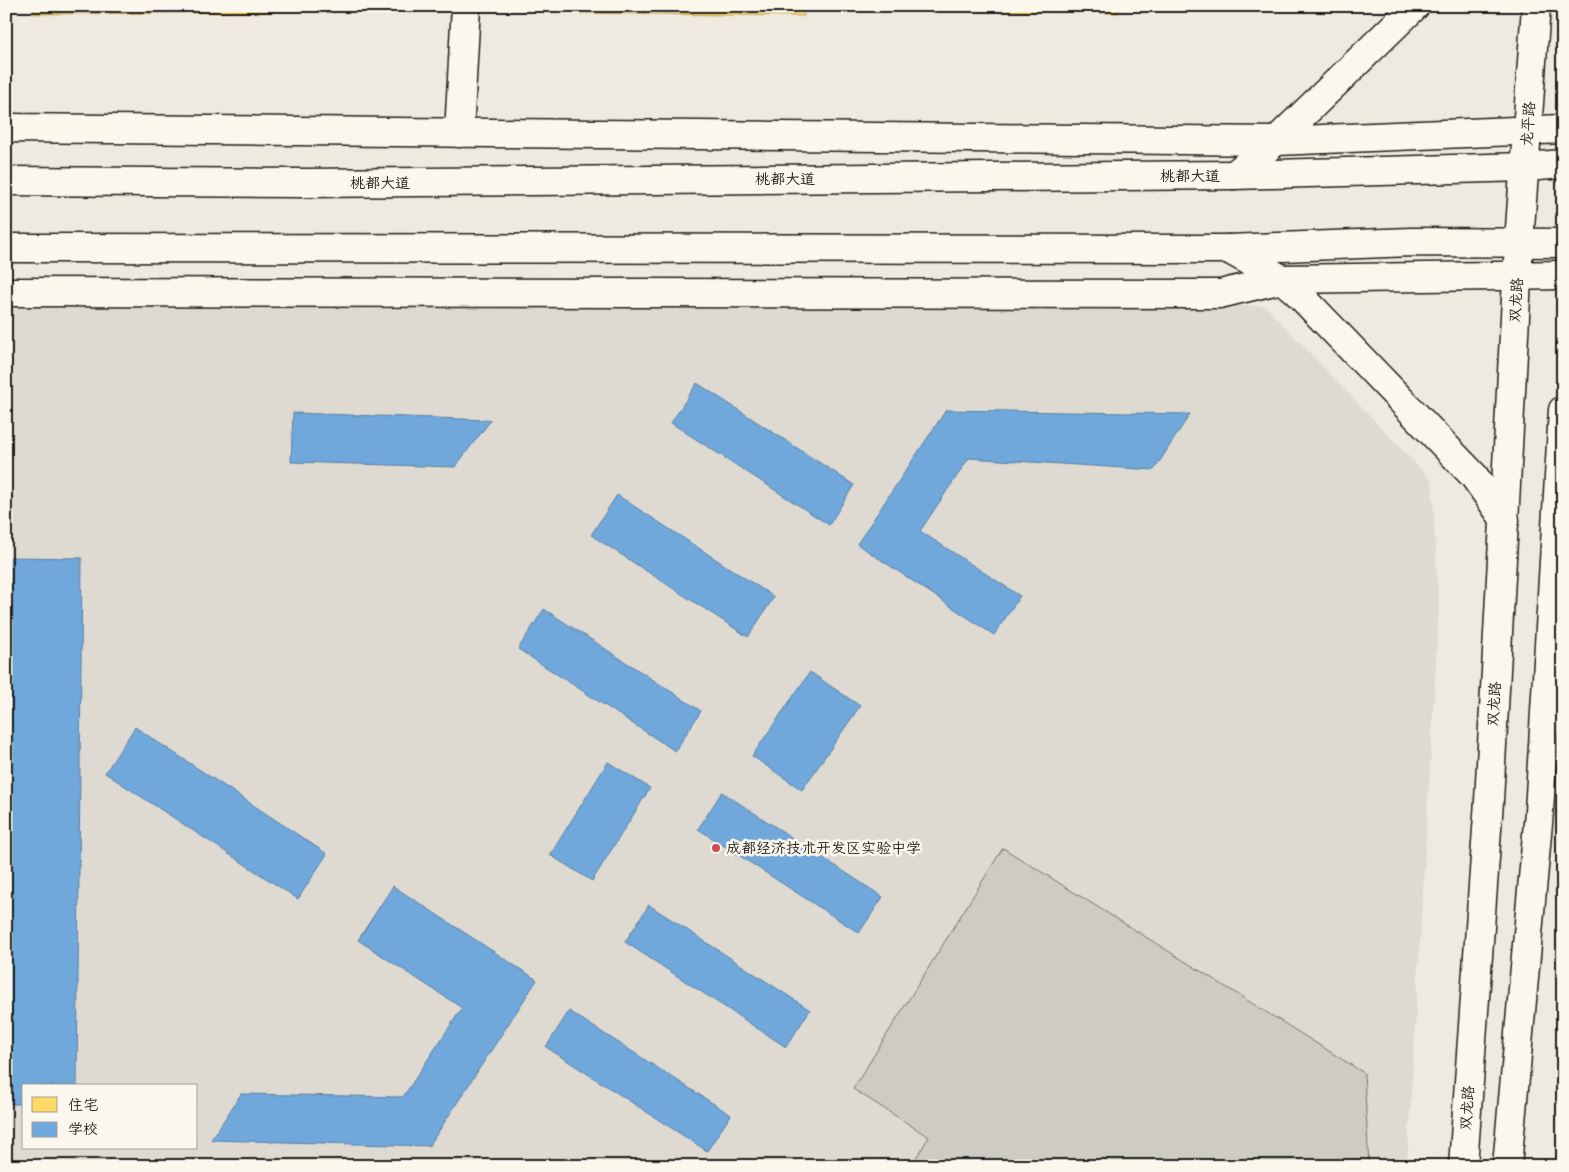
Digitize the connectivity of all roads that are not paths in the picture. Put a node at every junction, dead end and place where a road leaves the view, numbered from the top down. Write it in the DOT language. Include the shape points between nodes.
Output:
graph roads {
  1 [pos="466,6"];
  2 [pos="1415,6"];
  3 [pos="1536,6"];
  4 [pos="6,128"];
  5 [pos="1563,129"];
  6 [pos="1528,131"];
  7 [pos="459,133"];
  8 [pos="1276,140"];
  9 [pos="1563,164"];
  10 [pos="1526,167"];
  11 [pos="1234,175"];
  12 [pos="6,180"];
  13 [pos="1519,242"];
  14 [pos="1563,243"];
  15 [pos="6,248"];
  16 [pos="1228,249"];
  17 [pos="1563,275"];
  18 [pos="1517,276"];
  19 [pos="1282,279"];
  20 [pos="6,292"];
  21 [pos="1563,410"];
  22 [pos="1505,520"];
  23 [pos="1462,1166"];
  24 [pos="1507,1166"];
  1 -- 7 [label="street"];
  2 -- 8 [label="street"];
  3 -- 6 [label="street, 龙平路"];
  4 -- 7 [label="street"];
  5 -- 6 [label="street"];
  6 -- 8 [label="street"];
  6 -- 10 [label="street, 龙平路"];
  7 -- 8 [label="street"];
  8 -- 11 [label="street"];
  9 -- 10 [label="street, 桃都大道"];
  10 -- 11 [label="street, 桃都大道"];
  10 -- 13 [label="street, 龙平路"];
  11 -- 12 [label="street, 桃都大道" via="303,183"];
  13 -- 14 [label="street"];
  13 -- 16 [label="street" via="1412,242"];
  13 -- 18 [label="street, 双龙路"];
  15 -- 16 [label="street"];
  16 -- 19 [label="street"];
  17 -- 18 [label="street"];
  18 -- 19 [label="street"];
  18 -- 22 [label="street, 双龙路"];
  19 -- 20 [label="street" via="1220,294"];
  19 -- 22 [label="street" via="1474,476"];
  21 -- 24 [label="street" via="1539,812"];
  22 -- 23 [label="street, 双龙路" via="1489,801"];
}
